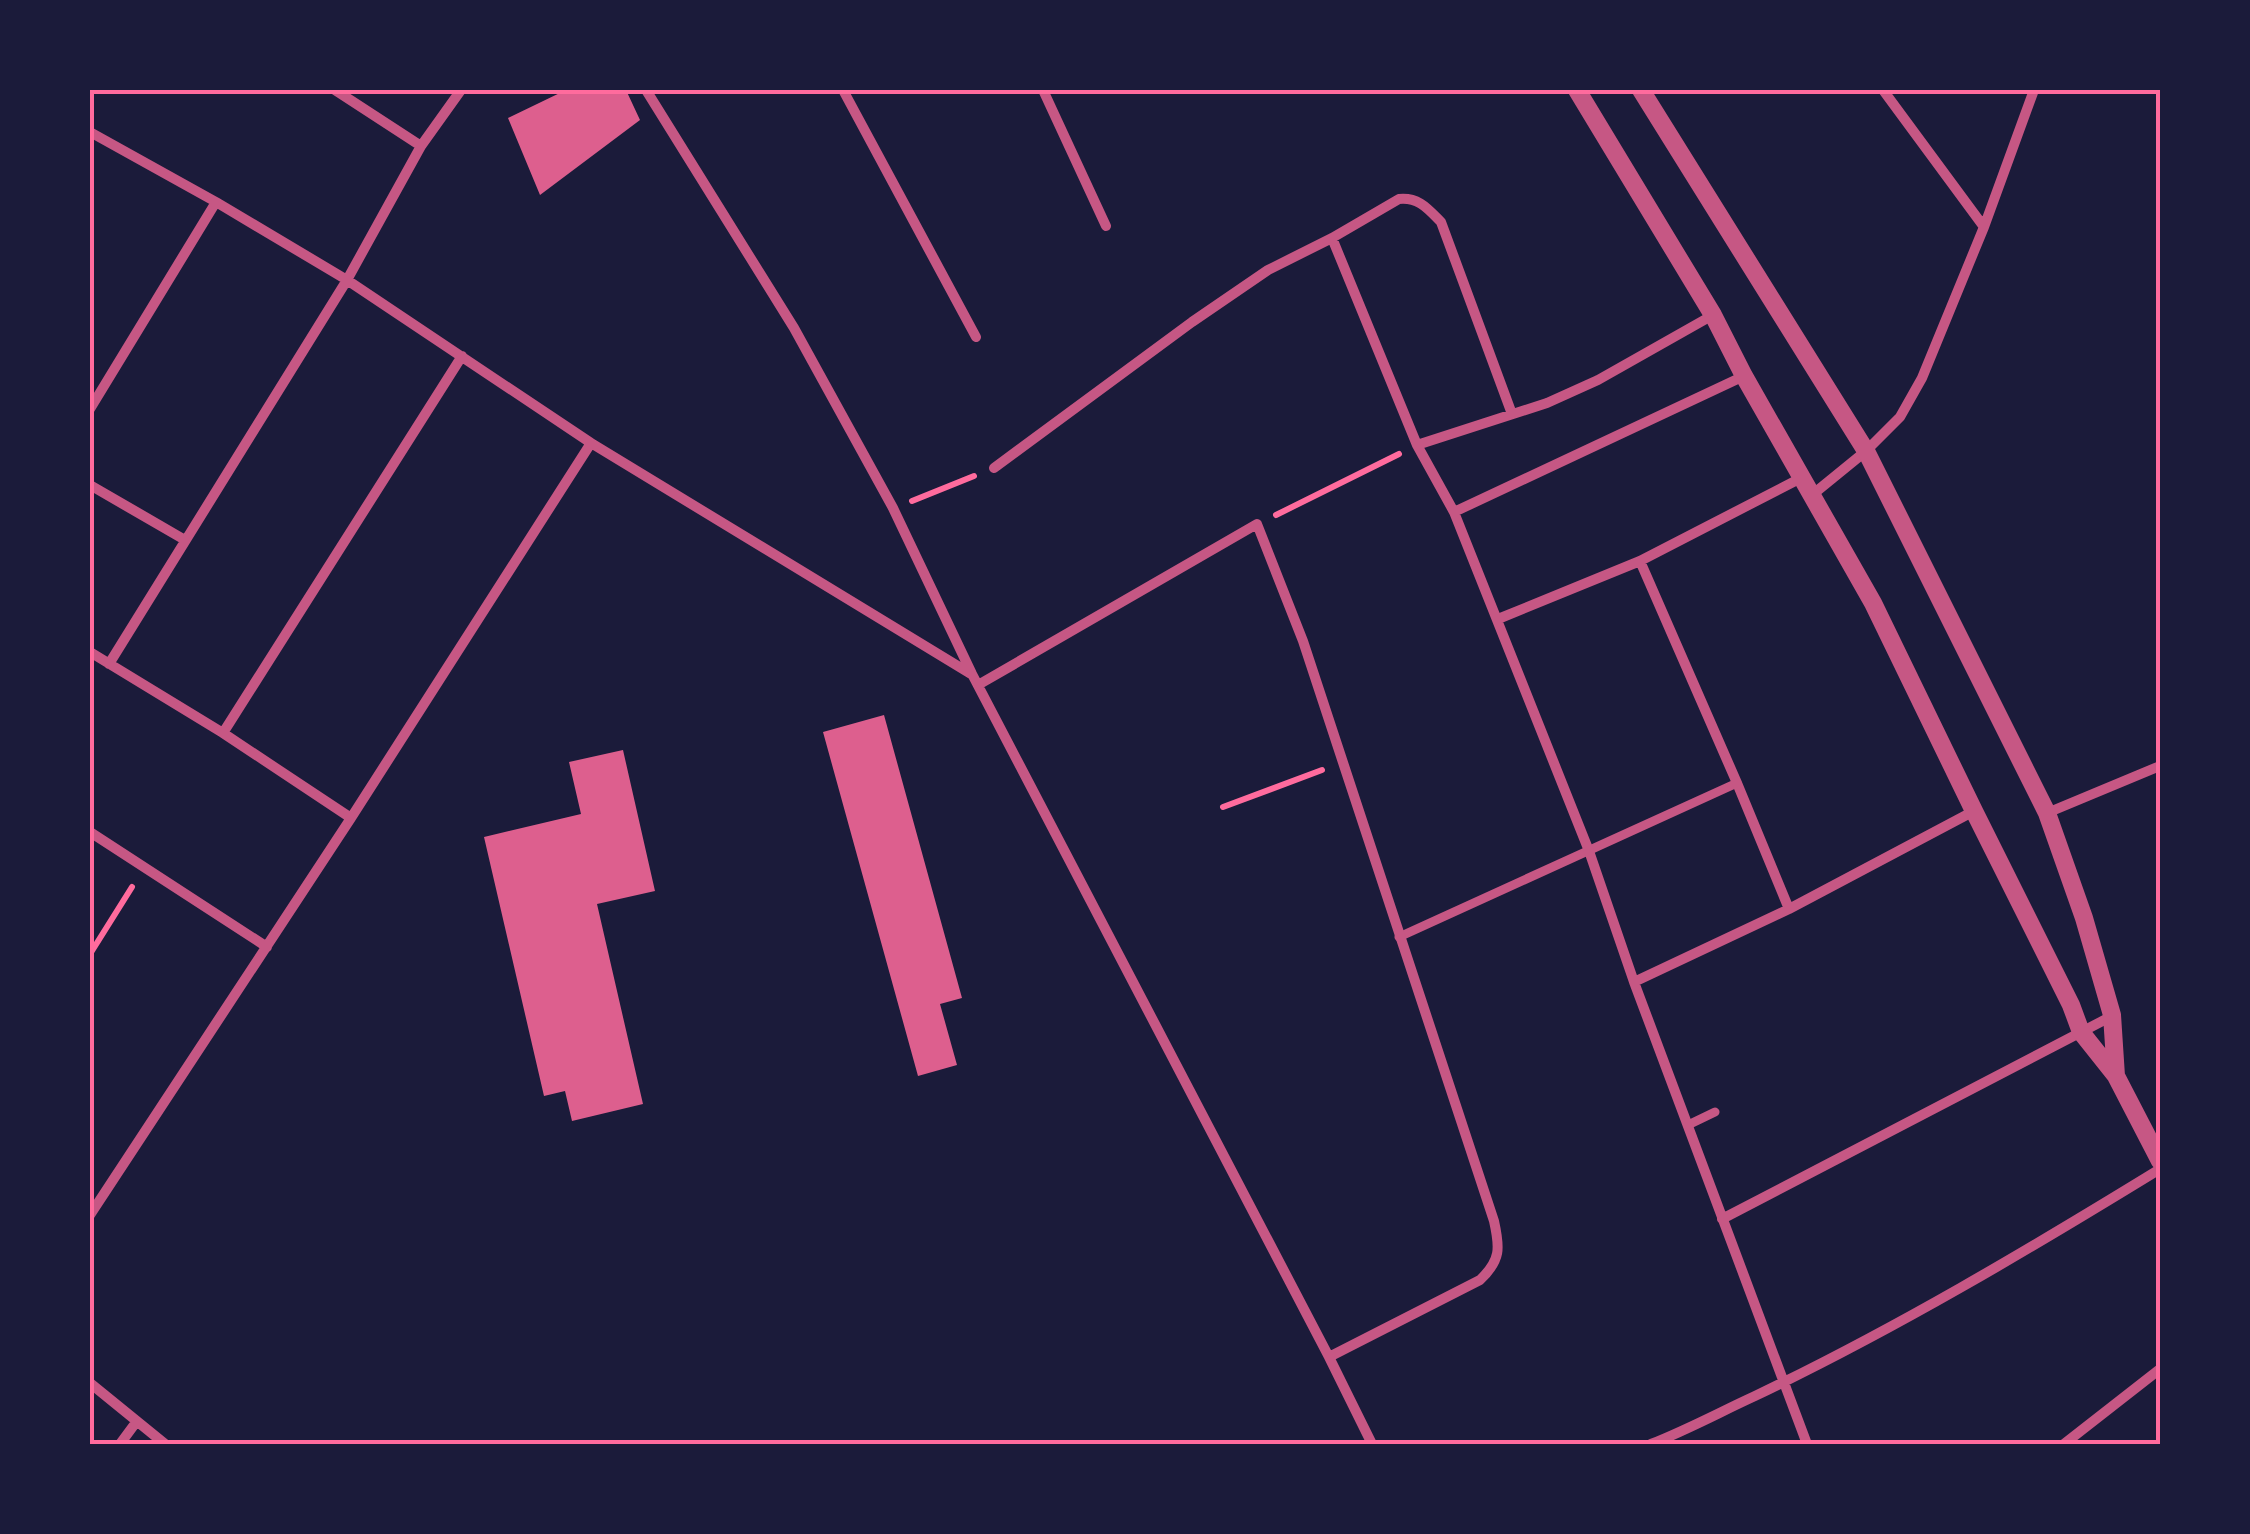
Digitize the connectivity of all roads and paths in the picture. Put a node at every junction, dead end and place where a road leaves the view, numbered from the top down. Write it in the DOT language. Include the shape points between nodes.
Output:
graph roads {
  1 [pos="335,90"];
  2 [pos="461,90"];
  3 [pos="646,90"];
  4 [pos="843,90"];
  5 [pos="1042,90"];
  6 [pos="1577,90"];
  7 [pos="1641,90"];
  8 [pos="1883,90"];
  9 [pos="2034,90"];
  10 [pos="90,132"];
  11 [pos="421,146"];
  12 [pos="216,202"];
  13 [pos="1106,226"];
  14 [pos="1984,227"];
  15 [pos="1332,238"];
  16 [pos="346,280"];
  17 [pos="1713,315"];
  18 [pos="976,337"];
  19 [pos="462,356"];
  20 [pos="1744,376"];
  21 [pos="90,409"];
  22 [pos="1512,414"];
  23 [pos="590,443"];
  24 [pos="1417,445"];
  25 [pos="1866,451"];
  26 [pos="994,468"];
  27 [pos="1801,478"];
  28 [pos="90,485"];
  29 [pos="1812,495"];
  30 [pos="893,508"];
  31 [pos="1454,512"];
  32 [pos="1256,524"];
  33 [pos="185,540"];
  34 [pos="1640,561"];
  35 [pos="1498,619"];
  36 [pos="90,652"];
  37 [pos="110,664"];
  38 [pos="972,674"];
  39 [pos="978,685"];
  40 [pos="223,733"];
  41 [pos="1342,762"];
  42 [pos="2160,766"];
  43 [pos="1737,784"];
  44 [pos="1224,808"];
  45 [pos="1974,811"];
  46 [pos="2047,813"];
  47 [pos="350,818"];
  48 [pos="90,832"];
  49 [pos="1589,850"];
  50 [pos="144,868"];
  51 [pos="1789,909"];
  52 [pos="1400,937"];
  53 [pos="266,947"];
  54 [pos="90,954"];
  55 [pos="1634,982"];
  56 [pos="2112,1016"];
  57 [pos="2081,1032"];
  58 [pos="2116,1076"];
  59 [pos="1715,1112"];
  60 [pos="1688,1125"];
  61 [pos="2160,1165"];
  62 [pos="90,1216"];
  63 [pos="1722,1220"];
  64 [pos="1329,1357"];
  65 [pos="2160,1369"];
  66 [pos="1784,1382"];
  67 [pos="90,1383"];
  68 [pos="137,1421"];
  69 [pos="2066,1443"];
  70 [pos="120,1444"];
  71 [pos="164,1444"];
  72 [pos="1372,1444"];
  73 [pos="1651,1444"];
  74 [pos="1807,1444"];
  1 -- 11 [label="street"];
  2 -- 11 [label="street"];
  3 -- 30 [label="street" via="794,328"];
  4 -- 18 [label="street"];
  5 -- 13 [label="street"];
  6 -- 17 [label="street"];
  7 -- 25 [label="street"];
  8 -- 14 [label="street"];
  9 -- 14 [label="street"];
  10 -- 12 [label="street"];
  11 -- 16 [label="street"];
  12 -- 16 [label="street"];
  12 -- 21 [label="street"];
  14 -- 25 [label="street" via="1922,378 1900,418"];
  15 -- 22 [label="street" via="1399,199 1422,202 1441,222"];
  15 -- 24 [label="street"];
  15 -- 26 [label="street" via="1268,270"];
  16 -- 19 [label="street"];
  16 -- 33 [label="street"];
  17 -- 20 [label="street"];
  17 -- 22 [label="street" via="1598,380"];
  19 -- 23 [label="street"];
  19 -- 40 [label="street"];
  20 -- 27 [label="street"];
  20 -- 31 [label="street"];
  22 -- 24 [label="street"];
  23 -- 38 [label="street"];
  23 -- 47 [label="street"];
  24 -- 31 [label="street"];
  24 -- 32 [label="path"];
  25 -- 29 [label="street"];
  25 -- 46 [label="street"];
  26 -- 30 [label="path"];
  27 -- 29 [label="street"];
  27 -- 34 [label="street"];
  28 -- 33 [label="street"];
  29 -- 45 [label="street"];
  30 -- 38 [label="street"];
  31 -- 35 [label="street"];
  32 -- 39 [label="street"];
  32 -- 41 [label="street"];
  33 -- 37 [label="street"];
  34 -- 35 [label="street"];
  34 -- 43 [label="street"];
  35 -- 49 [label="street"];
  36 -- 37 [label="street"];
  37 -- 40 [label="street"];
  38 -- 39 [label="street"];
  39 -- 64 [label="street"];
  40 -- 47 [label="street"];
  41 -- 44 [label="path"];
  41 -- 52 [label="street"];
  42 -- 46 [label="street"];
  43 -- 49 [label="street"];
  43 -- 51 [label="street"];
  45 -- 51 [label="street"];
  45 -- 57 [label="street"];
  46 -- 56 [label="street"];
  47 -- 53 [label="street"];
  48 -- 50 [label="street"];
  49 -- 52 [label="street"];
  49 -- 55 [label="street"];
  50 -- 53 [label="street"];
  50 -- 54 [label="path"];
  51 -- 55 [label="street"];
  52 -- 64 [label="street" via="1494,1221 1498,1254 1480,1280"];
  53 -- 62 [label="street"];
  55 -- 60 [label="street"];
  56 -- 57 [label="street"];
  56 -- 58 [label="street"];
  57 -- 58 [label="street"];
  57 -- 63 [label="street"];
  58 -- 61 [label="street"];
  59 -- 60 [label="street"];
  60 -- 63 [label="street"];
  61 -- 66 [label="street" via="1992,1271"];
  63 -- 66 [label="street"];
  64 -- 72 [label="street"];
  65 -- 69 [label="street"];
  66 -- 73 [label="street"];
  66 -- 74 [label="street"];
  67 -- 68 [label="street"];
  68 -- 70 [label="street"];
  68 -- 71 [label="street"];
}
